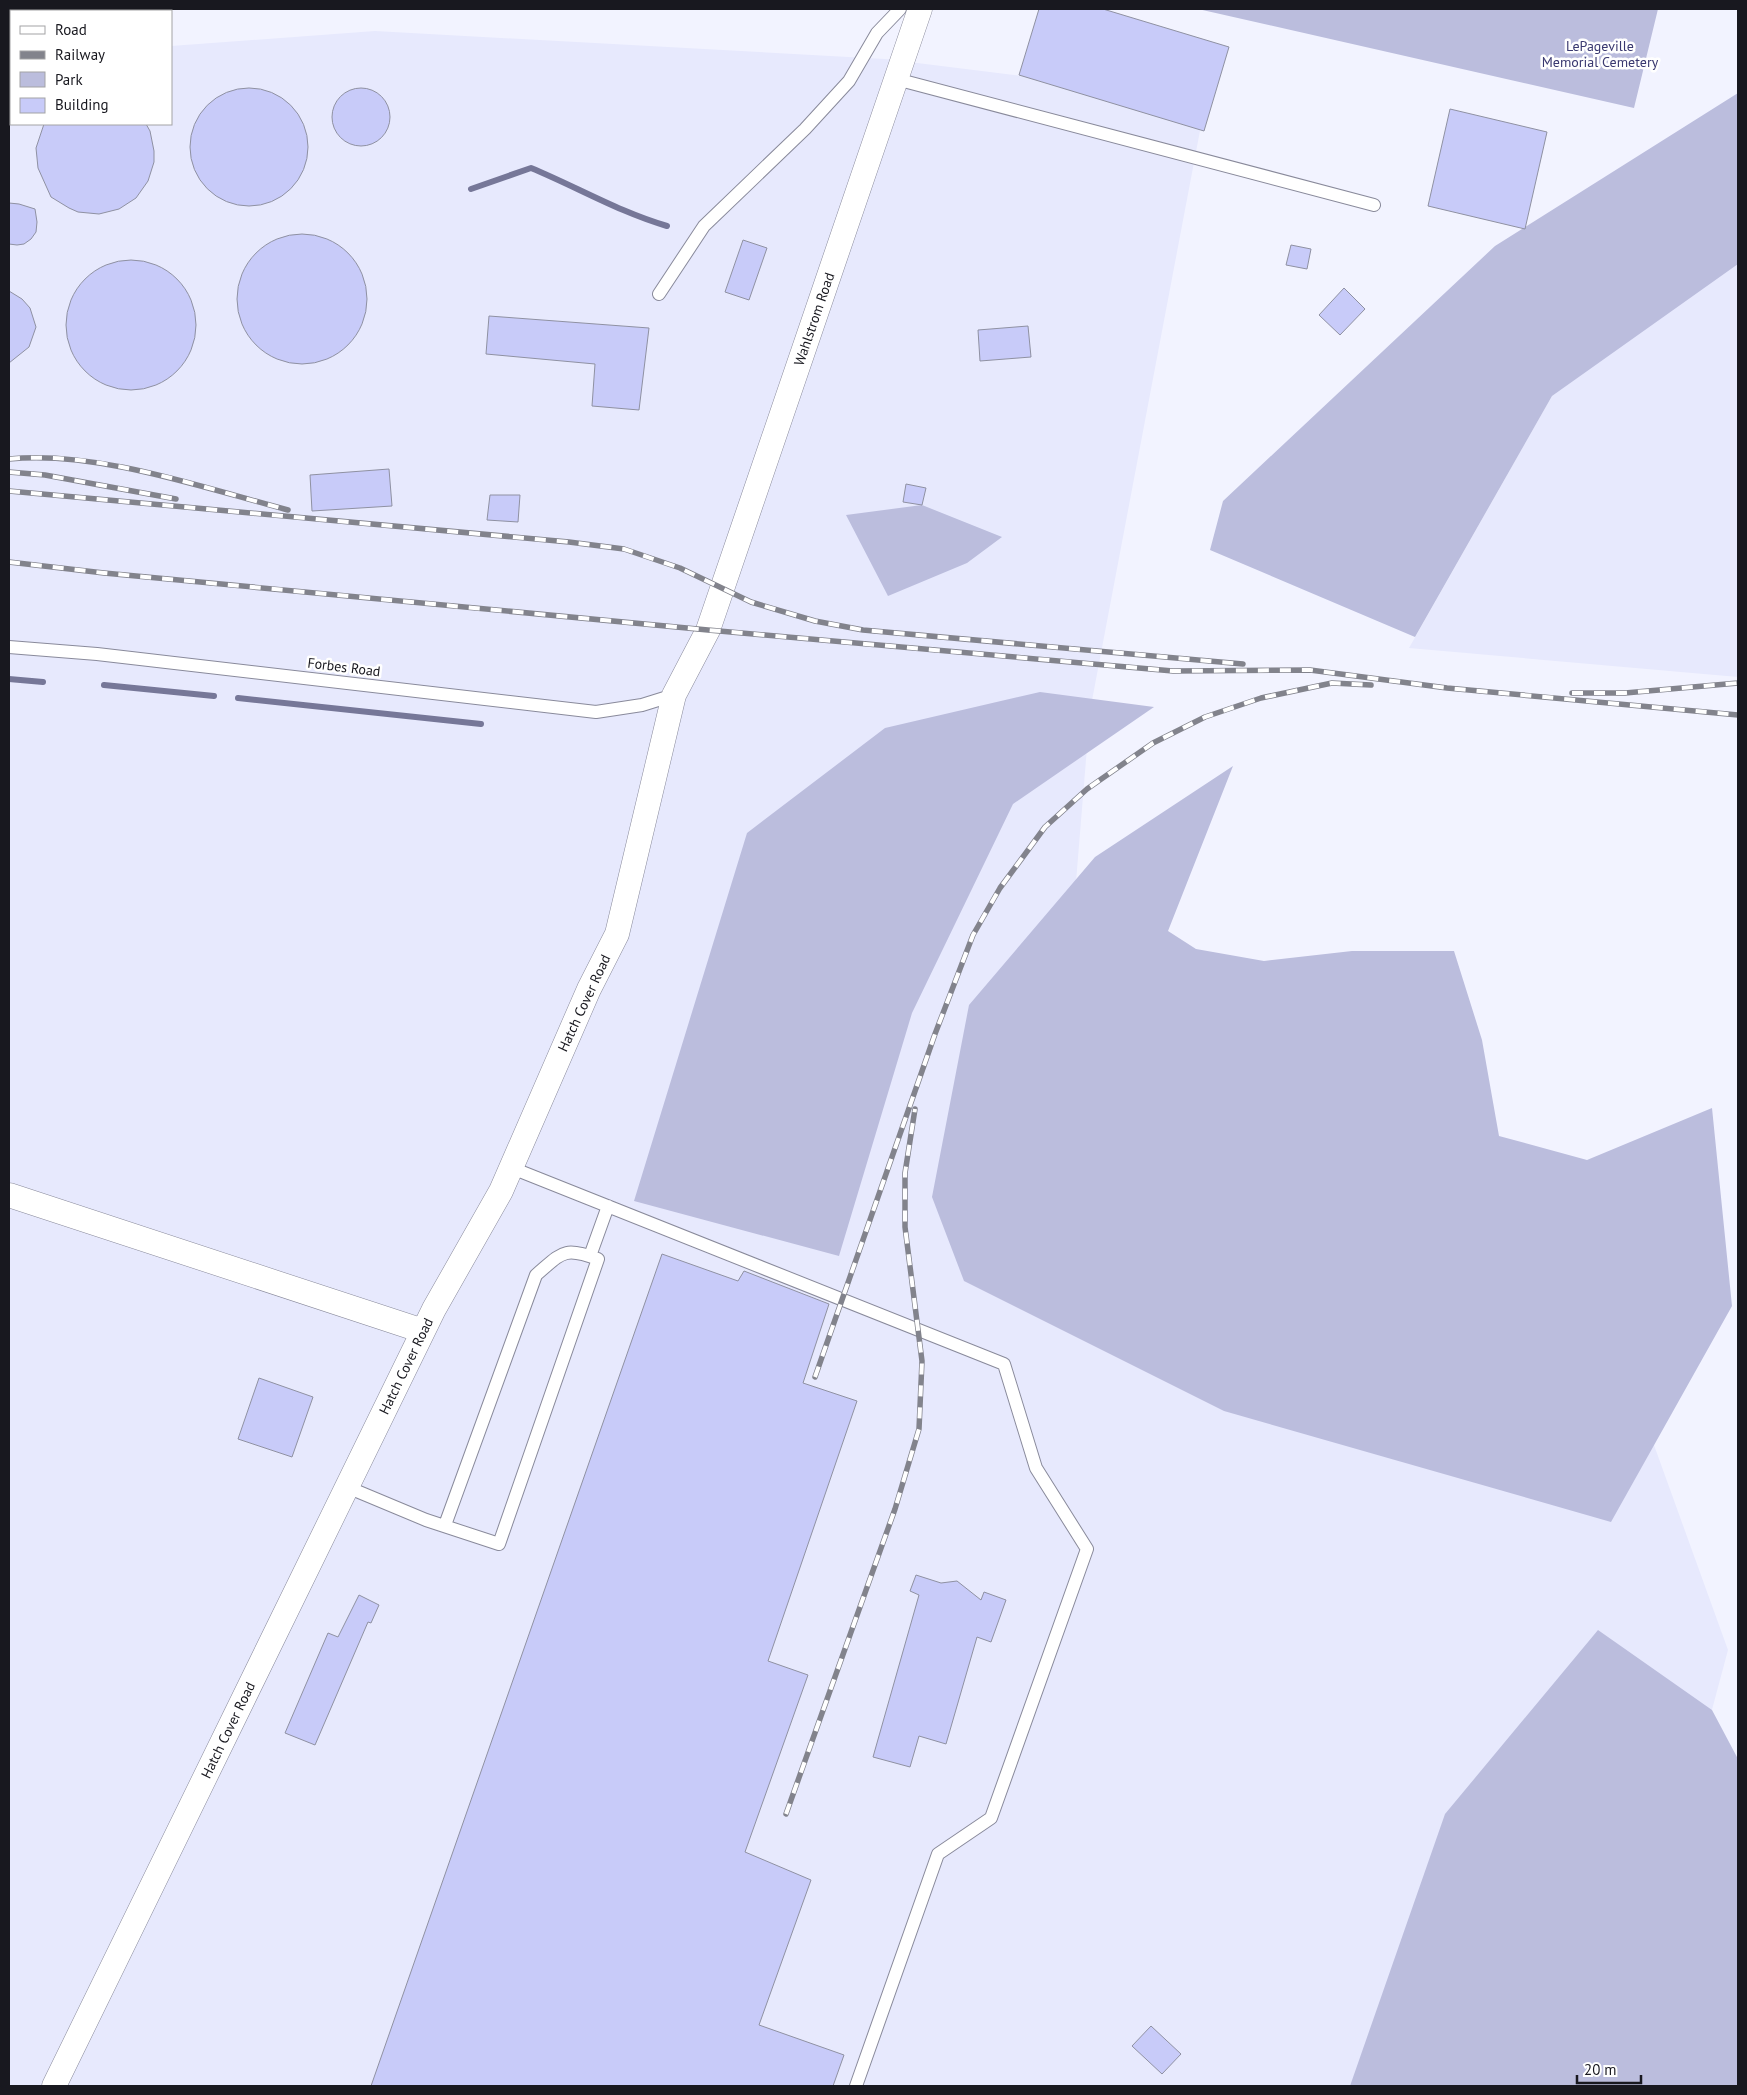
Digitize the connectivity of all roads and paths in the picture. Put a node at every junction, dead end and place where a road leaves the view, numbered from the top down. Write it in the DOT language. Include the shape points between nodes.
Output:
graph roads {
  1 [pos="900,9"];
  2 [pos="920,9"];
  3 [pos="896,78"];
  4 [pos="1374,205"];
  5 [pos="659,294"];
  6 [pos="708,630"];
  7 [pos="9,646"];
  8 [pos="674,695"];
  9 [pos="512,1168"];
  10 [pos="9,1195"];
  11 [pos="608,1206"];
  12 [pos="590,1256"];
  13 [pos="423,1331"];
  14 [pos="347,1487"];
  15 [pos="445,1525"];
  16 [pos="54,2086"];
  17 [pos="856,2086"];
  1 -- 5 [label="lane" via="877,33 849,82 704,226"];
  2 -- 3 [label="street, Wahlstrom Road"];
  3 -- 4 [label="lane"];
  3 -- 6 [label="street, Wahlstrom Road"];
  6 -- 8 [label="street, Hatch Cover Road"];
  7 -- 8 [label="lane, Forbes Road" via="596,712 642,705"];
  8 -- 9 [label="street, Hatch Cover Road" via="617,934 589,989"];
  9 -- 11 [label="lane"];
  9 -- 13 [label="street, Hatch Cover Road"];
  10 -- 13 [label="street"];
  11 -- 12 [label="lane"];
  11 -- 17 [label="lane" via="1004,1364 1036,1468 1087,1549 991,1818 938,1854"];
  12 -- 15 [label="lane" via="574,1251 562,1253 536,1275"];
  12 -- 15 [label="lane" via="598,1259 499,1544"];
  13 -- 14 [label="street, Hatch Cover Road"];
  14 -- 15 [label="lane"];
  14 -- 16 [label="street, Hatch Cover Road"];
}
